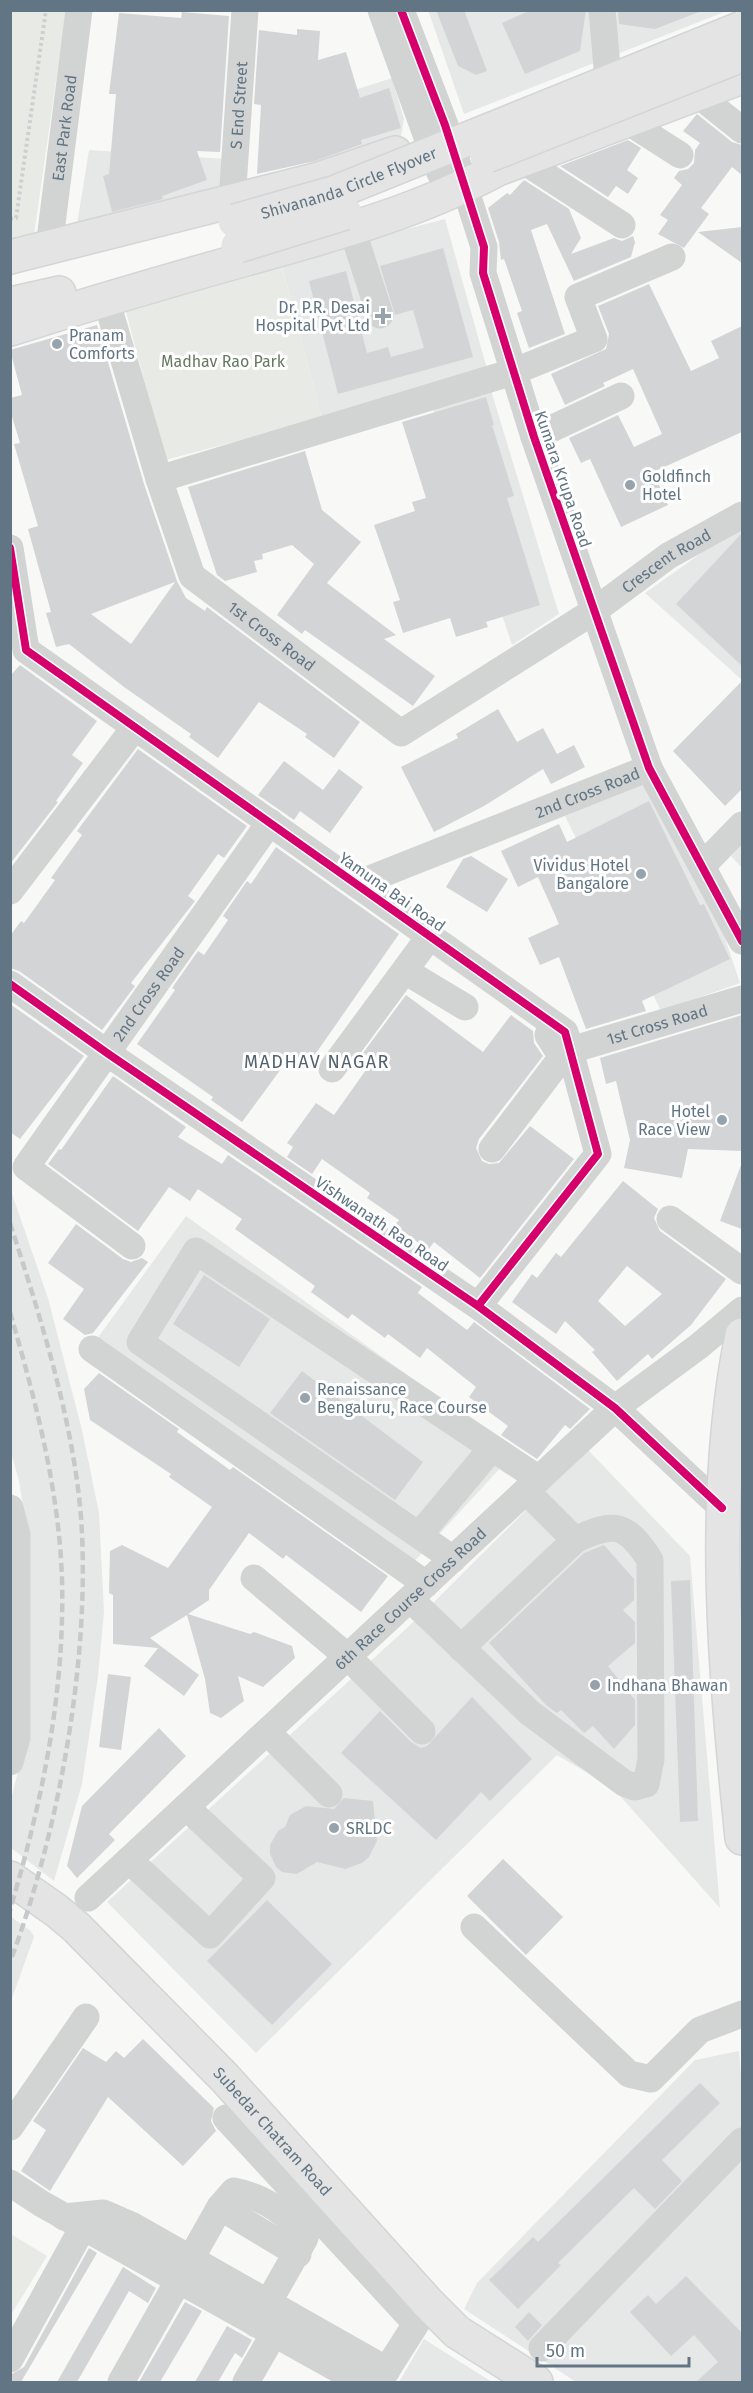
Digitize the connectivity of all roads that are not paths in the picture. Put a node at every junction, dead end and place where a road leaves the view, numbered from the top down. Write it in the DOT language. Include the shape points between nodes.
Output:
graph roads {
  1 [pos="79,10"];
  2 [pos="245,10"];
  3 [pos="602,10"];
  4 [pos="380,11"];
  5 [pos="742,14"];
  6 [pos="742,28"];
  7 [pos="742,55"];
  8 [pos="607,67"];
  9 [pos="742,77"];
  10 [pos="697,94"];
  11 [pos="627,121"];
  12 [pos="742,130"];
  13 [pos="437,135"];
  14 [pos="680,155"];
  15 [pos="522,160"];
  16 [pos="455,192"];
  17 [pos="235,223"];
  18 [pos="622,225"];
  19 [pos="352,229"];
  20 [pos="49,247"];
  21 [pos="10,257"];
  22 [pos="672,257"];
  23 [pos="10,277"];
  24 [pos="106,298"];
  25 [pos="10,304"];
  26 [pos="380,315"];
  27 [pos="10,329"];
  28 [pos="513,372"];
  29 [pos="621,396"];
  30 [pos="534,437"];
  31 [pos="159,479"];
  32 [pos="742,515"];
  33 [pos="10,548"];
  34 [pos="594,611"];
  35 [pos="135,727"];
  36 [pos="649,768"];
  37 [pos="270,822"];
  38 [pos="742,825"];
  39 [pos="703,866"];
  40 [pos="357,884"];
  41 [pos="10,891"];
  42 [pos="734,913"];
  43 [pos="430,936"];
  44 [pos="742,941"];
  45 [pos="405,971"];
  46 [pos="10,984"];
  47 [pos="742,999"];
  48 [pos="465,1007"];
  49 [pos="548,1019"];
  50 [pos="571,1050"];
  51 [pos="107,1053"];
  52 [pos="332,1069"];
  53 [pos="492,1149"];
  54 [pos="670,1219"];
  55 [pos="132,1246"];
  56 [pos="742,1271"];
  57 [pos="478,1306"];
  58 [pos="742,1310"];
  59 [pos="742,1335"];
  60 [pos="92,1349"];
  61 [pos="615,1408"];
  62 [pos="492,1448"];
  63 [pos="532,1485"];
  64 [pos="10,1508"];
  65 [pos="732,1510"];
  66 [pos="420,1534"];
  67 [pos="574,1540"];
  68 [pos="453,1559"];
  69 [pos="254,1578"];
  70 [pos="418,1591"];
  71 [pos="733,1596"];
  72 [pos="461,1647"];
  73 [pos="348,1657"];
  74 [pos="737,1717"];
  75 [pos="422,1731"];
  76 [pos="267,1732"];
  77 [pos="10,1762"];
  78 [pos="739,1772"];
  79 [pos="329,1794"];
  80 [pos="186,1807"];
  81 [pos="742,1838"];
  82 [pos="129,1860"];
  83 [pos="10,1878"];
  84 [pos="88,1898"];
  85 [pos="474,1927"];
  86 [pos="742,2014"];
  87 [pos="86,2017"];
  88 [pos="226,2118"];
  89 [pos="10,2127"];
  90 [pos="742,2141"];
  91 [pos="10,2183"];
  92 [pos="74,2222"];
  93 [pos="185,2270"];
  94 [pos="424,2311"];
  95 [pos="271,2318"];
  96 [pos="542,2348"];
  97 [pos="10,2359"];
  98 [pos="383,2376"];
  99 [pos="121,2382"];
  100 [pos="246,2382"];
  101 [pos="361,2382"];
  102 [pos="536,2382"];
  1 -- 20 [label="street, East Park Road"];
  2 -- 17 [label="street, S End Street"];
  3 -- 8 [label="street"];
  4 -- 13 [label="street, Kumara Krupa Road"];
  5 -- 8 [label="main road"];
  6 -- 17 [label="main road, Shivananda Circle Flyover, bridge" via="336,192"];
  7 -- 17 [label="main road, Shivananda Circle Flyover, bridge" via="345,213"];
  8 -- 13 [label="main road"];
  9 -- 10 [label="main road"];
  10 -- 11 [label="main road"];
  10 -- 12 [label="street"];
  11 -- 14 [label="street"];
  11 -- 15 [label="main road"];
  13 -- 16 [label="street, Kumara Krupa Road"];
  13 -- 17 [label="main road" via="319,179"];
  15 -- 16 [label="main road"];
  15 -- 18 [label="street"];
  16 -- 19 [label="main road"];
  16 -- 28 [label="street, Kumara Krupa Road" via="484,247 483,273"];
  17 -- 20 [label="main road"];
  17 -- 23 [label="main road, Shivananda Circle Flyover"];
  17 -- 25 [label="main road, Shivananda Circle Flyover"];
  19 -- 24 [label="main road"];
  19 -- 26 [label="street"];
  20 -- 21 [label="main road"];
  22 -- 28 [label="street" via="578,297 594,339"];
  24 -- 27 [label="main road"];
  24 -- 31 [label="street, 1st Cross Road"];
  28 -- 30 [label="street, Kumara Krupa Road"];
  28 -- 31 [label="street"];
  29 -- 30 [label="street"];
  30 -- 34 [label="street, Kumara Krupa Road"];
  31 -- 34 [label="street, 1st Cross Road" via="192,576 401,733"];
  32 -- 34 [label="street, Crescent Road" via="668,556"];
  33 -- 35 [label="street, Yamuna Bai Road" via="26,650"];
  34 -- 36 [label="street, Kumara Krupa Road"];
  35 -- 37 [label="street, Yamuna Bai Road"];
  35 -- 41 [label="street"];
  36 -- 39 [label="street, Kumara Krupa Road"];
  36 -- 40 [label="street, 2nd Cross Road"];
  37 -- 40 [label="street, Yamuna Bai Road"];
  37 -- 51 [label="street, 2nd Cross Road"];
  38 -- 39 [label="street"];
  39 -- 42 [label="street, Kumara Krupa Road"];
  40 -- 43 [label="street, Yamuna Bai Road"];
  42 -- 44 [label="street, Kumara Krupa Road"];
  43 -- 45 [label="street"];
  43 -- 49 [label="street, Yamuna Bai Road"];
  45 -- 48 [label="street"];
  45 -- 52 [label="street"];
  46 -- 51 [label="street, Vishwanath Rao Road"];
  47 -- 50 [label="street, 1st Cross Road"];
  49 -- 50 [label="street, Yamuna Bai Road" via="565,1032"];
  49 -- 53 [label="street" via="542,1027 562,1057"];
  50 -- 57 [label="street, Yamuna Bai Road" via="598,1154"];
  51 -- 55 [label="street, 2nd Cross Road" via="26,1167"];
  51 -- 57 [label="street, Vishwanath Rao Road"];
  54 -- 56 [label="street"];
  57 -- 61 [label="street, Vishwanath Rao Road"];
  58 -- 61 [label="street, 6th Race Course Cross Road"];
  59 -- 65 [label="main road" via="727,1427"];
  60 -- 70 [label="street"];
  61 -- 63 [label="street, 6th Race Course Cross Road"];
  61 -- 65 [label="street, Vishwanath Rao Road"];
  62 -- 63 [label="street"];
  62 -- 66 [label="street"];
  62 -- 66 [label="street" via="196,1251 140,1342"];
  63 -- 67 [label="street"];
  63 -- 68 [label="street, 6th Race Course Cross Road"];
  64 -- 77 [label="street" via="17,1535 17,1738"];
  65 -- 71 [label="main road"];
  66 -- 68 [label="street"];
  67 -- 72 [label="street"];
  67 -- 72 [label="street" via="615,1526 635,1537 650,1560 651,1759 646,1784 624,1784 592,1761 530,1713"];
  68 -- 70 [label="street, 6th Race Course Cross Road"];
  69 -- 73 [label="street"];
  70 -- 72 [label="street"];
  70 -- 73 [label="street, 6th Race Course Cross Road"];
  71 -- 74 [label="main road"];
  73 -- 75 [label="street"];
  73 -- 76 [label="street, 6th Race Course Cross Road"];
  74 -- 78 [label="main road"];
  76 -- 79 [label="street"];
  76 -- 80 [label="street, 6th Race Course Cross Road"];
  78 -- 81 [label="main road"];
  80 -- 82 [label="street, 6th Race Course Cross Road"];
  80 -- 82 [label="street" via="262,1878 210,1935"];
  82 -- 84 [label="street, 6th Race Course Cross Road"];
  83 -- 94 [label="main road, Subedar Chatram Road" via="76,1927 224,2077"];
  85 -- 86 [label="street" via="629,2074 651,2079 700,2030"];
  87 -- 89 [label="street"];
  88 -- 94 [label="street" via="410,2317"];
  90 -- 96 [label="street"];
  91 -- 92 [label="street"];
  92 -- 93 [label="street"];
  92 -- 97 [label="street"];
  93 -- 95 [label="street"];
  93 -- 95 [label="street" via="220,2207 234,2191 254,2195 302,2231 305,2238"];
  93 -- 99 [label="street"];
  94 -- 98 [label="street"];
  94 -- 102 [label="main road, Subedar Chatram Road"];
  95 -- 98 [label="street"];
  95 -- 100 [label="street"];
  95 -- 101 [label="street"];
}
